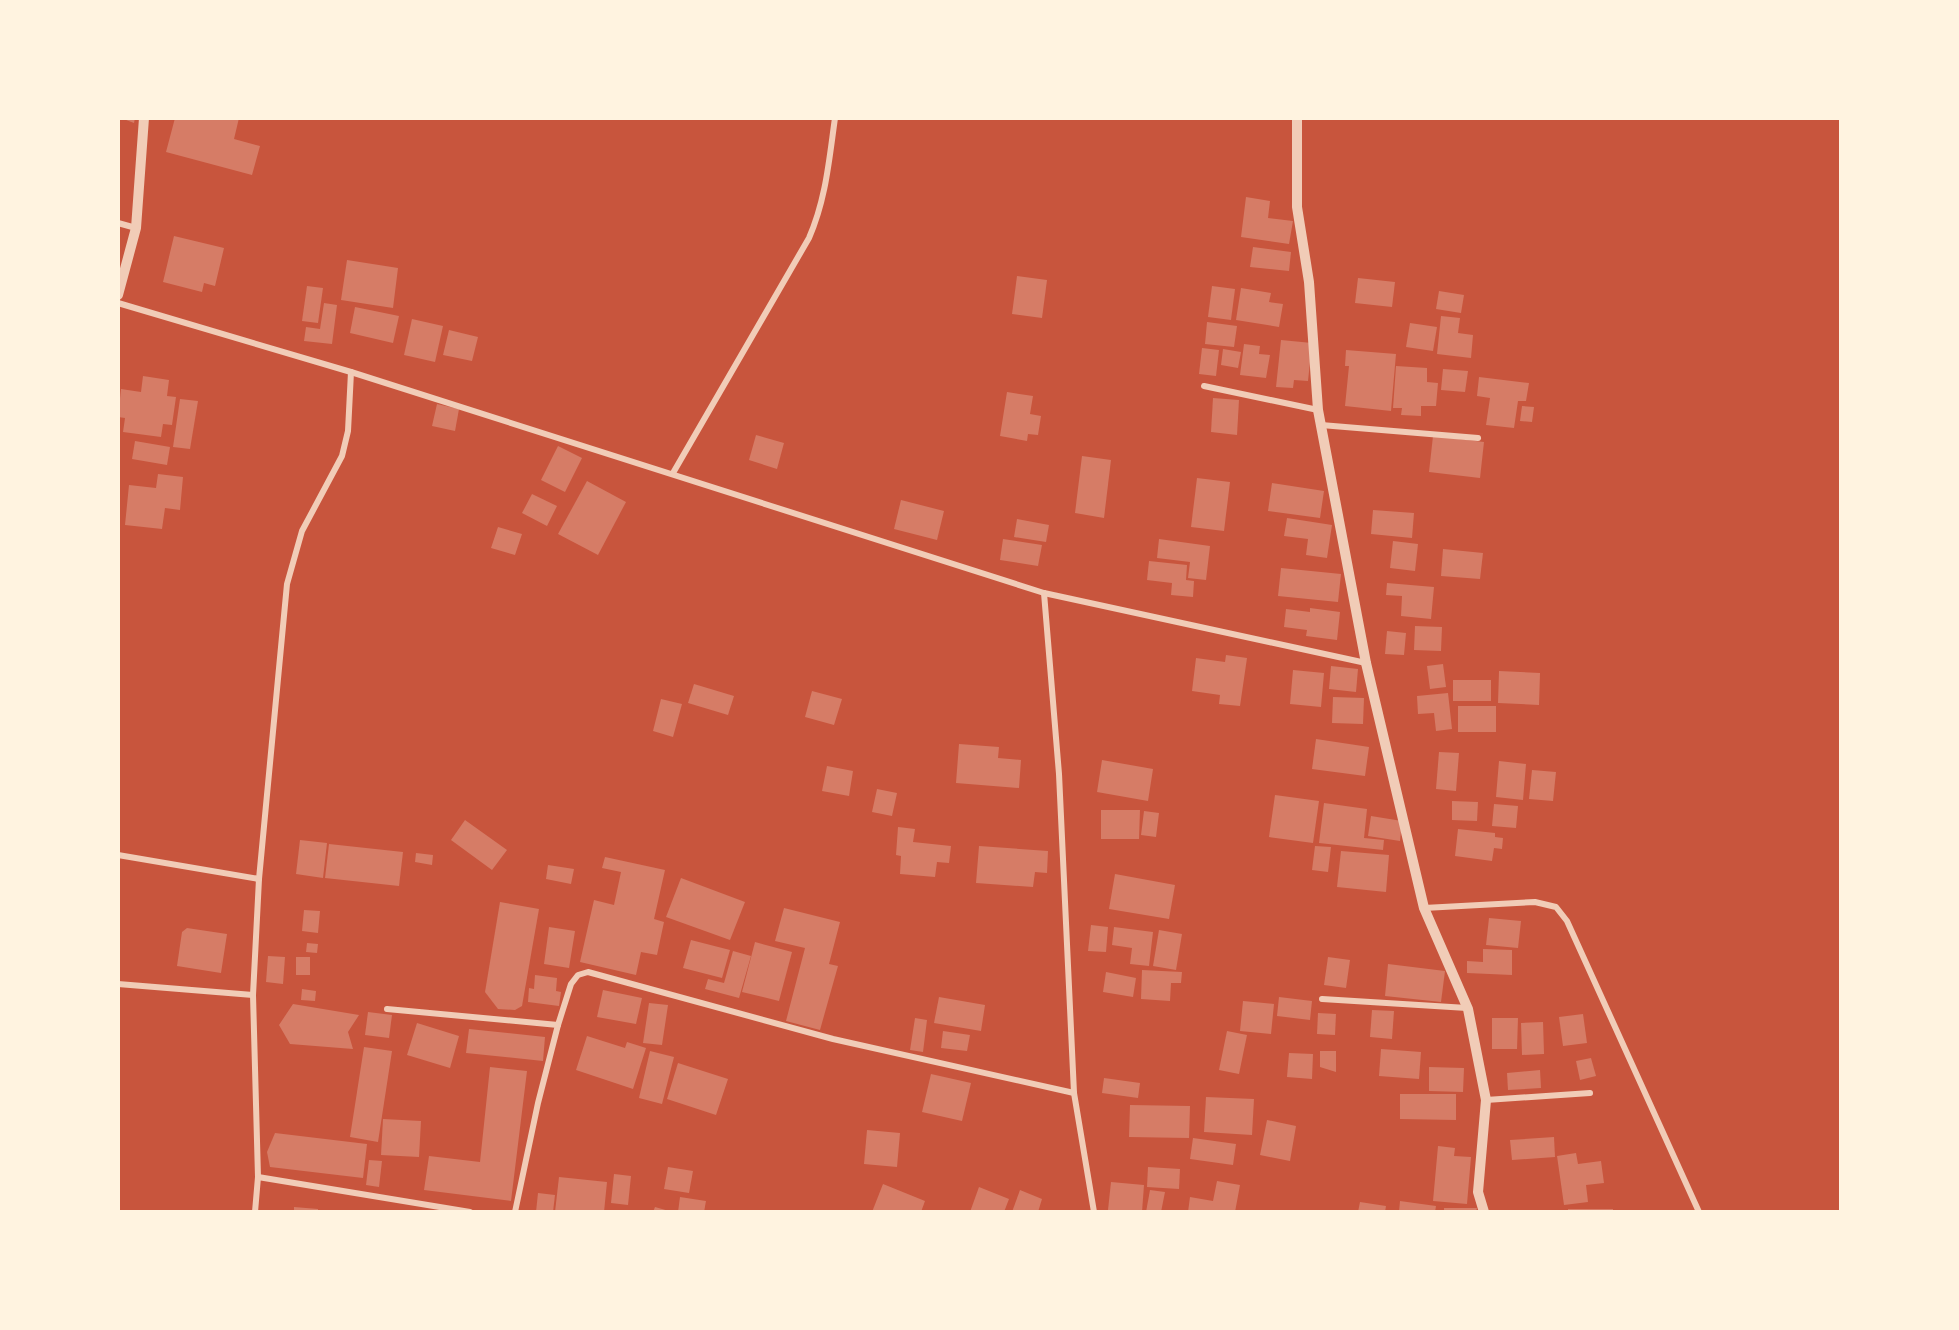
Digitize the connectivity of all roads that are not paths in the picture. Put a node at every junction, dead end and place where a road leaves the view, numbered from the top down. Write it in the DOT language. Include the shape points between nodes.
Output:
graph roads {
  1 [pos="144,118"];
  2 [pos="835,118"];
  3 [pos="1297,118"];
  4 [pos="118,223"];
  5 [pos="136,228"];
  6 [pos="118,295"];
  7 [pos="118,303"];
  8 [pos="351,372"];
  9 [pos="1204,386"];
  10 [pos="1318,410"];
  11 [pos="1321,425"];
  12 [pos="1478,438"];
  13 [pos="673,473"];
  14 [pos="1044,593"];
  15 [pos="1366,663"];
  16 [pos="118,855"];
  17 [pos="259,879"];
  18 [pos="1424,908"];
  19 [pos="118,984"];
  20 [pos="252,995"];
  21 [pos="1322,999"];
  22 [pos="1468,1008"];
  23 [pos="387,1009"];
  24 [pos="558,1025"];
  25 [pos="1074,1093"];
  26 [pos="1590,1093"];
  27 [pos="1486,1100"];
  28 [pos="258,1177"];
  29 [pos="255,1212"];
  30 [pos="470,1212"];
  31 [pos="515,1212"];
  32 [pos="1094,1212"];
  33 [pos="1484,1212"];
  34 [pos="1699,1212"];
  1 -- 5 [label="street"];
  2 -- 13 [label="street" via="826,186 809,238"];
  3 -- 10 [label="street" via="1297,207 1309,282"];
  4 -- 5 [label="street"];
  5 -- 6 [label="street"];
  7 -- 8 [label="street"];
  8 -- 13 [label="street"];
  8 -- 17 [label="street" via="348,431 342,456 302,531 287,584"];
  9 -- 10 [label="street"];
  10 -- 11 [label="street"];
  11 -- 12 [label="street"];
  11 -- 15 [label="street"];
  13 -- 14 [label="street"];
  14 -- 15 [label="street"];
  14 -- 25 [label="street" via="1059,774"];
  15 -- 18 [label="street"];
  16 -- 17 [label="street"];
  17 -- 20 [label="street"];
  18 -- 22 [label="street"];
  18 -- 34 [label="street" via="1535,902 1556,907 1567,921"];
  19 -- 20 [label="street"];
  20 -- 28 [label="street"];
  21 -- 22 [label="street"];
  22 -- 27 [label="street"];
  23 -- 24 [label="street"];
  24 -- 25 [label="street" via="571,984 578,975 588,972 833,1040"];
  24 -- 31 [label="street"];
  25 -- 32 [label="street"];
  26 -- 27 [label="street"];
  27 -- 33 [label="street" via="1478,1192"];
  28 -- 29 [label="street"];
  28 -- 30 [label="street"];
}
